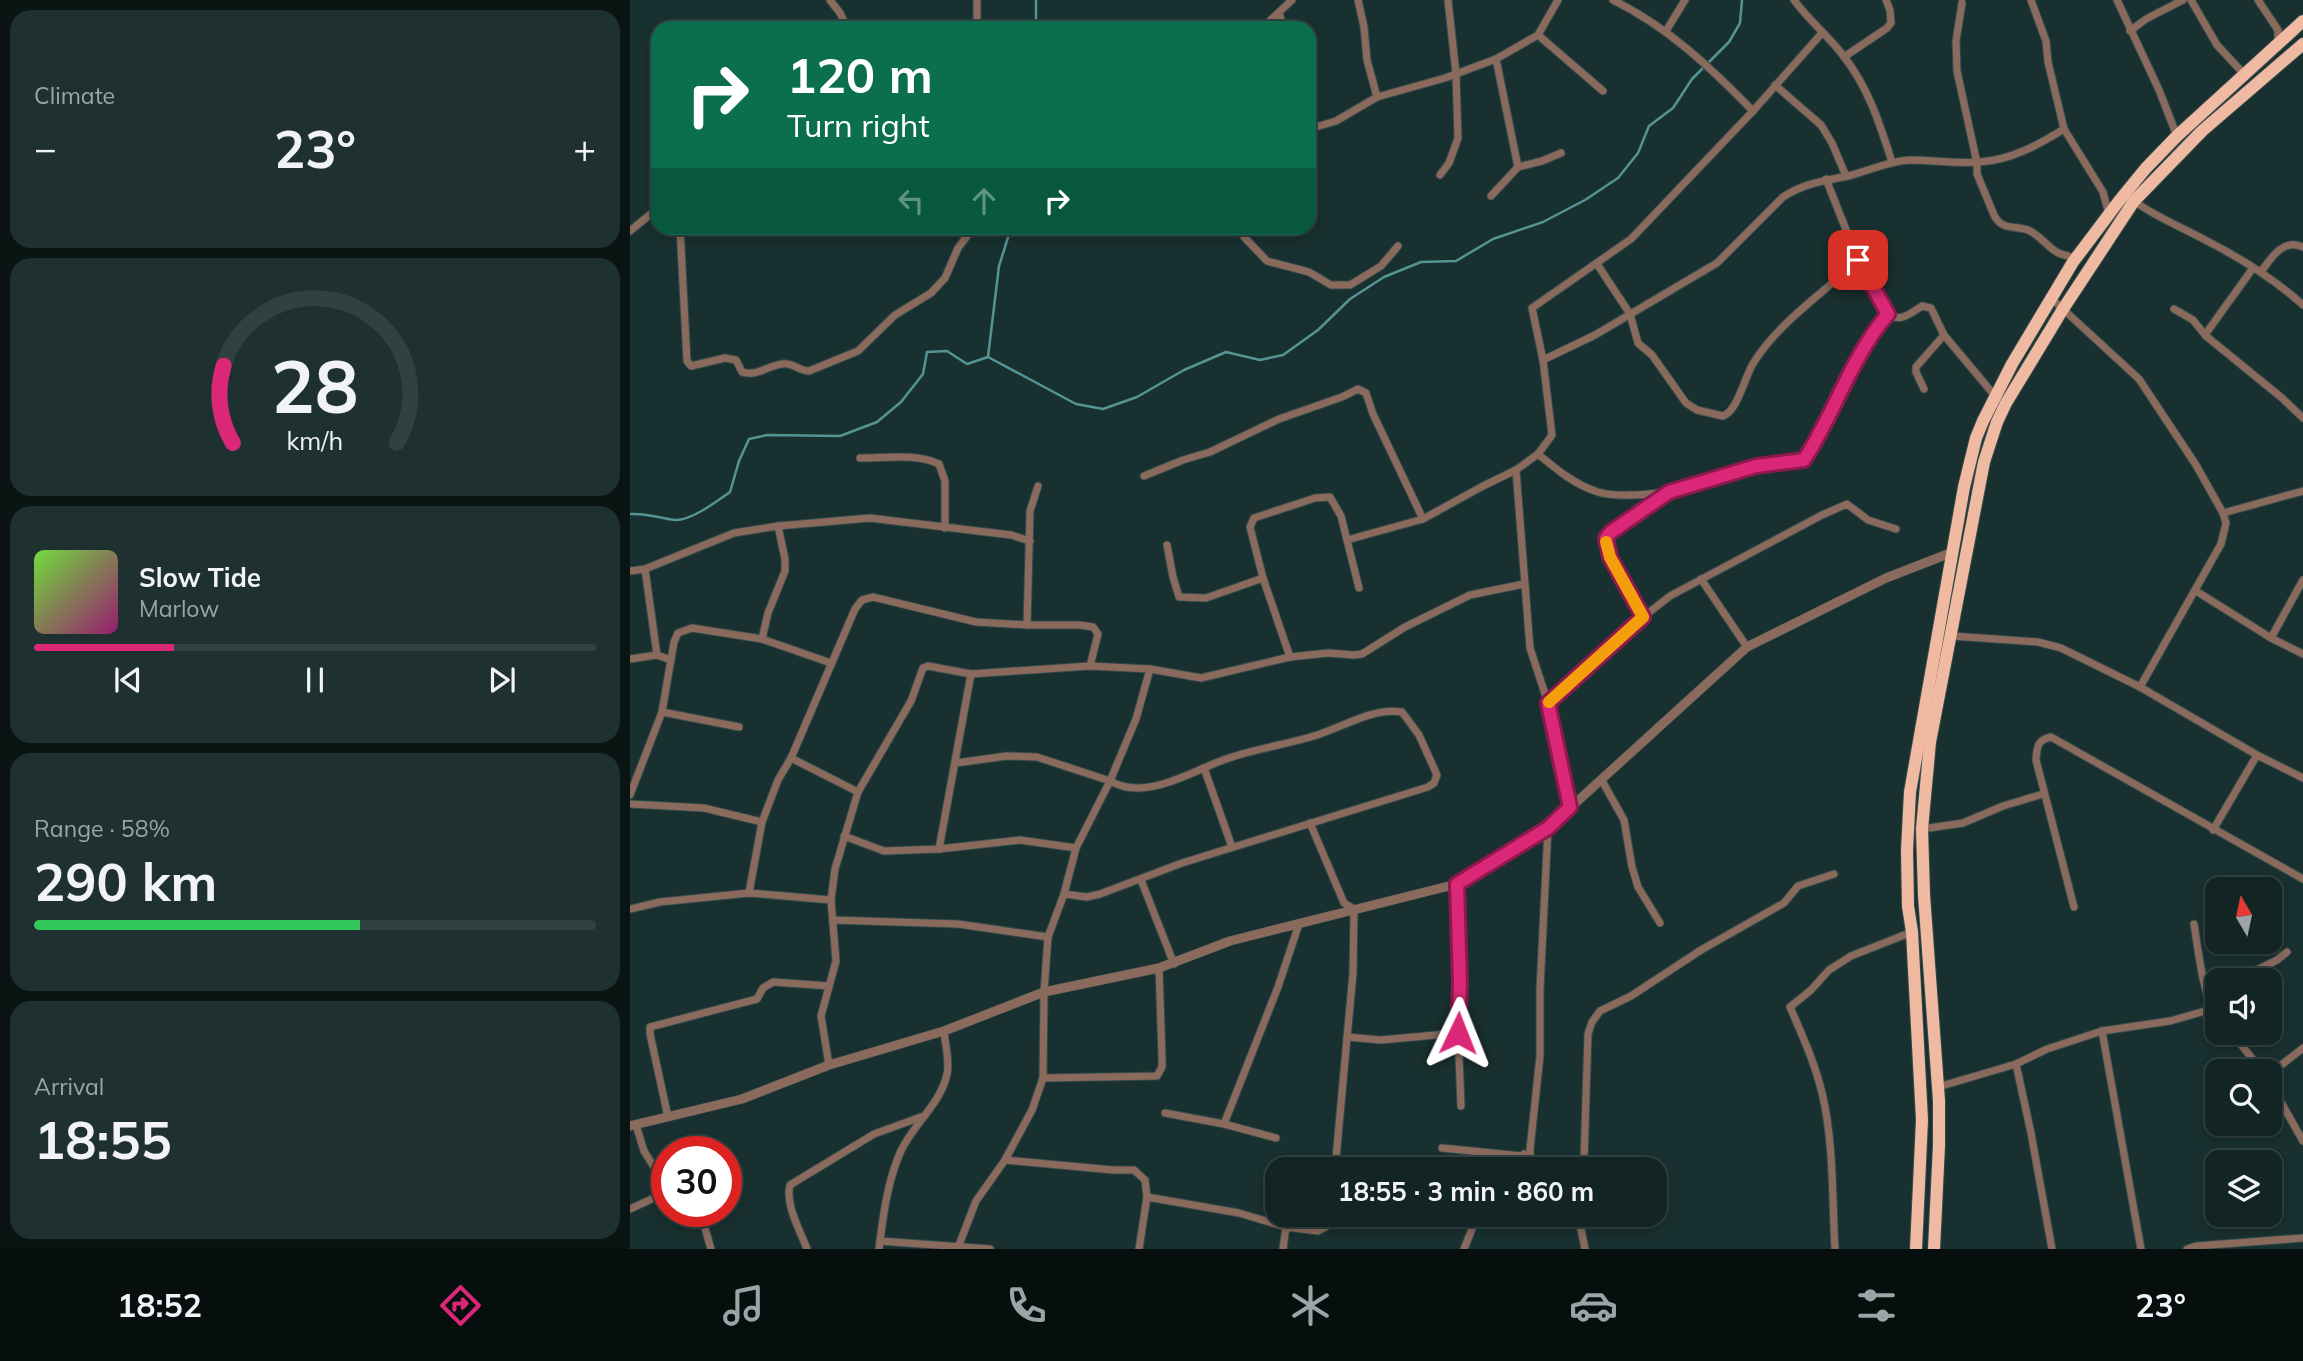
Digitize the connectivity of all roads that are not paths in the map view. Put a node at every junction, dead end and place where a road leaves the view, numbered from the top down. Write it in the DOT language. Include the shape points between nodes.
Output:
graph roads {
  1 [pos="830,0"];
  2 [pos="977,0"];
  3 [pos="1292,0"];
  4 [pos="1358,0"];
  5 [pos="1448,0"];
  6 [pos="1558,0"];
  7 [pos="1613,0"];
  8 [pos="1685,0"];
  9 [pos="1794,0"];
  10 [pos="1886,0"];
  11 [pos="2031,0"];
  12 [pos="2117,0"];
  13 [pos="2183,0"];
  14 [pos="2191,0"];
  15 [pos="2258,0"];
  16 [pos="1962,3"];
  17 [pos="1279,13"];
  18 [pos="845,21"];
  19 [pos="977,21"];
  20 [pos="1270,21"];
  21 [pos="1282,21"];
  22 [pos="2303,21"];
  23 [pos="1666,31"];
  24 [pos="2130,31"];
  25 [pos="1822,33"];
  26 [pos="1538,36"];
  27 [pos="2278,44"];
  28 [pos="2303,44"];
  29 [pos="1844,57"];
  30 [pos="1496,60"];
  31 [pos="1457,74"];
  32 [pos="2244,74"];
  33 [pos="1775,85"];
  34 [pos="1603,91"];
  35 [pos="1377,97"];
  36 [pos="1753,111"];
  37 [pos="1316,127"];
  38 [pos="2064,129"];
  39 [pos="2177,136"];
  40 [pos="1561,153"];
  41 [pos="1892,162"];
  42 [pos="1977,163"];
  43 [pos="1518,167"];
  44 [pos="1440,175"];
  45 [pos="1846,176"];
  46 [pos="1826,179"];
  47 [pos="1491,197"];
  48 [pos="2134,201"];
  49 [pos="651,214"];
  50 [pos="2109,215"];
  51 [pos="630,231"];
  52 [pos="680,235"];
  53 [pos="968,235"];
  54 [pos="1244,235"];
  55 [pos="1398,246"];
  56 [pos="2303,247"];
  57 [pos="1858,260"];
  58 [pos="2073,262"];
  59 [pos="1597,264"];
  60 [pos="2253,268"];
  61 [pos="2261,272"];
  62 [pos="2052,299"];
  63 [pos="2303,305"];
  64 [pos="2063,309"];
  65 [pos="2174,309"];
  66 [pos="1630,314"];
  67 [pos="1888,314"];
  68 [pos="1944,335"];
  69 [pos="2206,336"];
  70 [pos="1544,360"];
  71 [pos="1924,389"];
  72 [pos="1995,396"];
  73 [pos="2303,418"];
  74 [pos="1538,454"];
  75 [pos="860,458"];
  76 [pos="1516,470"];
  77 [pos="1144,476"];
  78 [pos="1038,486"];
  79 [pos="1669,492"];
  80 [pos="2303,493"];
  81 [pos="2223,513"];
  82 [pos="1423,519"];
  83 [pos="778,526"];
  84 [pos="946,528"];
  85 [pos="1896,529"];
  86 [pos="1347,540"];
  87 [pos="1030,541"];
  88 [pos="1167,545"];
  89 [pos="1952,552"];
  90 [pos="645,569"];
  91 [pos="630,571"];
  92 [pos="1263,578"];
  93 [pos="1701,579"];
  94 [pos="2303,580"];
  95 [pos="1524,584"];
  96 [pos="1359,588"];
  97 [pos="2196,591"];
  98 [pos="1643,617"];
  99 [pos="1027,625"];
  100 [pos="1952,636"];
  101 [pos="2271,638"];
  102 [pos="762,639"];
  103 [pos="1747,647"];
  104 [pos="2303,654"];
  105 [pos="657,656"];
  106 [pos="1290,657"];
  107 [pos="630,659"];
  108 [pos="671,660"];
  109 [pos="831,663"];
  110 [pos="1090,666"];
  111 [pos="1150,669"];
  112 [pos="971,674"];
  113 [pos="2140,687"];
  114 [pos="1548,703"];
  115 [pos="663,712"];
  116 [pos="739,727"];
  117 [pos="2257,755"];
  118 [pos="792,758"];
  119 [pos="956,763"];
  120 [pos="1204,768"];
  121 [pos="2303,778"];
  122 [pos="1601,779"];
  123 [pos="1110,782"];
  124 [pos="858,792"];
  125 [pos="2043,794"];
  126 [pos="630,795"];
  127 [pos="630,804"];
  128 [pos="1570,807"];
  129 [pos="762,822"];
  130 [pos="1310,823"];
  131 [pos="1548,828"];
  132 [pos="1922,829"];
  133 [pos="2213,830"];
  134 [pos="844,836"];
  135 [pos="1076,848"];
  136 [pos="1232,848"];
  137 [pos="939,849"];
  138 [pos="1834,874"];
  139 [pos="2303,879"];
  140 [pos="1141,880"];
  141 [pos="1457,884"];
  142 [pos="749,892"];
  143 [pos="1064,894"];
  144 [pos="831,901"];
  145 [pos="2074,906"];
  146 [pos="630,909"];
  147 [pos="1354,909"];
  148 [pos="833,920"];
  149 [pos="1660,923"];
  150 [pos="1299,924"];
  151 [pos="2194,924"];
  152 [pos="1912,932"];
  153 [pos="1048,937"];
  154 [pos="2287,952"];
  155 [pos="1174,964"];
  156 [pos="1160,968"];
  157 [pos="2262,968"];
  158 [pos="2205,982"];
  159 [pos="829,986"];
  160 [pos="1044,992"];
  161 [pos="2205,1014"];
  162 [pos="944,1031"];
  163 [pos="2102,1031"];
  164 [pos="1458,1033"];
  165 [pos="1347,1037"];
  166 [pos="2241,1045"];
  167 [pos="2303,1048"];
  168 [pos="2252,1059"];
  169 [pos="2016,1064"];
  170 [pos="830,1065"];
  171 [pos="2282,1065"];
  172 [pos="1043,1079"];
  173 [pos="1938,1087"];
  174 [pos="2282,1104"];
  175 [pos="1461,1106"];
  176 [pos="1166,1113"];
  177 [pos="922,1116"];
  178 [pos="668,1117"];
  179 [pos="1224,1124"];
  180 [pos="633,1125"];
  181 [pos="1276,1138"];
  182 [pos="2303,1141"];
  183 [pos="1442,1148"];
  184 [pos="1530,1149"];
  185 [pos="1522,1156"];
  186 [pos="1336,1157"];
  187 [pos="1531,1157"];
  188 [pos="1584,1157"];
  189 [pos="1005,1160"];
  190 [pos="651,1164"];
  191 [pos="1147,1197"];
  192 [pos="651,1198"];
  193 [pos="630,1209"];
  194 [pos="1265,1221"];
  195 [pos="705,1227"];
  196 [pos="1286,1227"];
  197 [pos="1324,1227"];
  198 [pos="1473,1227"];
  199 [pos="1581,1227"];
  200 [pos="2303,1238"];
  201 [pos="879,1245"];
  202 [pos="959,1245"];
  203 [pos="711,1249"];
  204 [pos="807,1249"];
  205 [pos="990,1249"];
  206 [pos="1139,1249"];
  207 [pos="1283,1249"];
  208 [pos="1464,1249"];
  209 [pos="1585,1249"];
  210 [pos="1835,1249"];
  211 [pos="1916,1249"];
  212 [pos="1934,1249"];
  213 [pos="2052,1249"];
  214 [pos="2141,1249"];
  215 [pos="2187,1249"];
  1 -- 18 [label="street"];
  2 -- 19 [label="street"];
  3 -- 17 [label="street"];
  4 -- 35 [label="street"];
  5 -- 31 [label="street"];
  6 -- 26 [label="street"];
  7 -- 23 [label="street"];
  8 -- 23 [label="street"];
  9 -- 25 [label="street"];
  10 -- 29 [label="street" via="1891,23"];
  11 -- 38 [label="street" via="2046,41"];
  12 -- 24 [label="street"];
  13 -- 24 [label="street"];
  14 -- 32 [label="street" via="2217,44"];
  15 -- 27 [label="street" via="2278,30"];
  16 -- 42 [label="street" via="1957,71"];
  17 -- 20 [label="street"];
  17 -- 21 [label="street"];
  22 -- 27 [label="highway"];
  23 -- 36 [label="street"];
  24 -- 39 [label="street"];
  25 -- 29 [label="street"];
  25 -- 33 [label="street"];
  26 -- 30 [label="street"];
  26 -- 34 [label="street"];
  27 -- 32 [label="highway"];
  28 -- 48 [label="highway" via="2202,131"];
  29 -- 41 [label="street" via="1868,95"];
  30 -- 31 [label="street"];
  30 -- 43 [label="street"];
  31 -- 35 [label="street"];
  31 -- 44 [label="street" via="1458,138"];
  32 -- 39 [label="highway"];
  33 -- 36 [label="street"];
  33 -- 45 [label="street" via="1821,125"];
  35 -- 37 [label="street" via="1336,121"];
  36 -- 59 [label="street" via="1631,239"];
  38 -- 42 [label="street" via="2023,152"];
  38 -- 50 [label="street" via="2103,192"];
  39 -- 50 [label="highway"];
  40 -- 43 [label="street"];
  41 -- 42 [label="street"];
  41 -- 45 [label="street"];
  42 -- 58 [label="street" via="1999,223 2030,230 2058,254 2076,258"];
  43 -- 47 [label="street"];
  45 -- 46 [label="street"];
  46 -- 57 [label="street"];
  46 -- 66 [label="street" via="1783,197 1717,263"];
  48 -- 60 [label="street"];
  48 -- 64 [label="highway"];
  49 -- 51 [label="street"];
  50 -- 58 [label="highway"];
  52 -- 53 [label="street" via="687,361 691,366 734,358 742,372 752,374 782,364 809,371 858,351 895,315 931,293 945,278"];
  54 -- 55 [label="street" via="1267,261 1309,272 1331,285 1350,285 1381,266"];
  56 -- 61 [label="street" via="2284,247"];
  57 -- 66 [label="street" via="1763,349 1726,416 1686,403 1638,343"];
  57 -- 67 [label="street"];
  58 -- 62 [label="highway"];
  59 -- 66 [label="street"];
  59 -- 70 [label="street" via="1532,308"];
  60 -- 61 [label="street"];
  60 -- 69 [label="street"];
  61 -- 63 [label="street"];
  62 -- 64 [label="street"];
  62 -- 72 [label="highway"];
  64 -- 81 [label="street" via="2139,379"];
  64 -- 100 [label="highway" via="2006,403 1993,434 1976,496"];
  65 -- 69 [label="street" via="2193,320"];
  66 -- 70 [label="street"];
  67 -- 68 [label="street" via="1902,318 1925,306"];
  67 -- 79 [label="street" via="1849,373 1804,460 1756,466"];
  68 -- 71 [label="street" via="1916,367"];
  68 -- 72 [label="street"];
  69 -- 73 [label="street"];
  70 -- 74 [label="street" via="1552,435"];
  72 -- 89 [label="highway" via="1976,438"];
  74 -- 76 [label="street"];
  74 -- 79 [label="street" via="1568,478 1599,493"];
  75 -- 84 [label="street" via="939,464 945,481"];
  76 -- 82 [label="street"];
  76 -- 95 [label="street"];
  77 -- 82 [label="street" via="1358,389 1367,393"];
  78 -- 87 [label="street" via="1030,511"];
  79 -- 98 [label="street" via="1606,538 1610,557"];
  80 -- 81 [label="street"];
  81 -- 97 [label="street" via="2226,523 2221,544"];
  82 -- 86 [label="street"];
  83 -- 84 [label="street" via="870,518"];
  83 -- 90 [label="street" via="734,533"];
  83 -- 102 [label="street" via="785,571"];
  84 -- 87 [label="street"];
  85 -- 93 [label="street" via="1841,505"];
  86 -- 92 [label="street" via="1330,497 1254,519 1250,527"];
  86 -- 96 [label="street"];
  87 -- 99 [label="street"];
  88 -- 92 [label="street" via="1179,597 1206,598"];
  89 -- 103 [label="street" via="1886,578"];
  89 -- 152 [label="highway" via="1910,792 1907,849"];
  90 -- 91 [label="street"];
  90 -- 105 [label="street"];
  92 -- 106 [label="street"];
  93 -- 98 [label="street"];
  93 -- 103 [label="street"];
  94 -- 101 [label="street"];
  95 -- 106 [label="street" via="1470,595 1362,654"];
  95 -- 114 [label="street" via="1530,649"];
  97 -- 101 [label="street"];
  97 -- 113 [label="street"];
  98 -- 114 [label="street"];
  99 -- 109 [label="street" via="976,622 873,597 862,600 855,609"];
  99 -- 110 [label="street" via="1093,627 1098,634"];
  100 -- 113 [label="street" via="2062,648"];
  100 -- 132 [label="highway" via="1930,742"];
  101 -- 104 [label="street"];
  102 -- 108 [label="street" via="692,628 678,633"];
  102 -- 109 [label="street"];
  103 -- 122 [label="street"];
  105 -- 107 [label="street"];
  105 -- 108 [label="street"];
  106 -- 111 [label="street" via="1201,678"];
  108 -- 115 [label="street"];
  109 -- 118 [label="street"];
  110 -- 111 [label="street"];
  110 -- 112 [label="street"];
  111 -- 123 [label="street"];
  112 -- 119 [label="street"];
  112 -- 124 [label="street" via="923,668 911,701"];
  113 -- 117 [label="street"];
  114 -- 128 [label="street"];
  115 -- 116 [label="street"];
  115 -- 126 [label="street"];
  117 -- 121 [label="street"];
  117 -- 133 [label="street"];
  118 -- 124 [label="street"];
  118 -- 129 [label="street"];
  119 -- 123 [label="street" via="1037,757"];
  119 -- 137 [label="street"];
  120 -- 123 [label="street" via="1169,783 1141,788"];
  120 -- 130 [label="street" via="1224,758 1314,736 1372,715 1402,712 1419,735 1437,775 1434,783"];
  120 -- 136 [label="street"];
  122 -- 128 [label="street"];
  122 -- 149 [label="street" via="1624,820 1638,887"];
  123 -- 135 [label="street"];
  124 -- 134 [label="street"];
  125 -- 132 [label="street" via="1963,823"];
  125 -- 133 [label="street" via="2037,745 2051,737"];
  125 -- 145 [label="street"];
  127 -- 129 [label="street" via="704,808"];
  128 -- 131 [label="street"];
  129 -- 142 [label="street"];
  130 -- 136 [label="street"];
  130 -- 147 [label="street" via="1344,904"];
  131 -- 141 [label="street"];
  131 -- 184 [label="street" via="1540,1056"];
  132 -- 173 [label="highway"];
  133 -- 139 [label="street"];
  134 -- 137 [label="street" via="884,851"];
  134 -- 144 [label="street"];
  135 -- 137 [label="street" via="1020,840"];
  135 -- 143 [label="street"];
  136 -- 140 [label="street"];
  138 -- 188 [label="street" via="1798,886 1784,903 1600,1011 1588,1034"];
  140 -- 143 [label="street" via="1087,897"];
  140 -- 155 [label="street"];
  141 -- 147 [label="street"];
  141 -- 164 [label="street"];
  142 -- 144 [label="street"];
  142 -- 146 [label="street"];
  143 -- 153 [label="street"];
  144 -- 148 [label="street"];
  147 -- 150 [label="street"];
  147 -- 165 [label="street"];
  148 -- 153 [label="street" via="958,924"];
  148 -- 159 [label="street" via="836,961"];
  150 -- 155 [label="street" via="1230,942"];
  150 -- 179 [label="street"];
  151 -- 158 [label="street"];
  152 -- 210 [label="street" via="1851,956 1790,1007 1823,1095"];
  152 -- 211 [label="highway" via="1922,1120"];
  153 -- 160 [label="street"];
  154 -- 157 [label="street"];
  155 -- 156 [label="street"];
  156 -- 160 [label="street"];
  156 -- 172 [label="street" via="1162,1067 1157,1076"];
  159 -- 170 [label="street" via="821,1016"];
  159 -- 178 [label="street" via="773,982 757,999 650,1027"];
  160 -- 162 [label="street"];
  160 -- 172 [label="street"];
  161 -- 163 [label="street"];
  162 -- 170 [label="street"];
  162 -- 177 [label="street" via="948,1072 940,1093"];
  163 -- 169 [label="street"];
  163 -- 214 [label="street"];
  164 -- 165 [label="street" via="1381,1040"];
  164 -- 175 [label="street"];
  165 -- 186 [label="street"];
  166 -- 168 [label="street"];
  167 -- 171 [label="street"];
  169 -- 173 [label="street"];
  169 -- 213 [label="street"];
  170 -- 178 [label="street" via="742,1099"];
  172 -- 189 [label="street"];
  173 -- 212 [label="highway"];
  174 -- 182 [label="street"];
  176 -- 179 [label="street"];
  177 -- 201 [label="street" via="900,1152 888,1187"];
  177 -- 204 [label="street" via="874,1135 790,1185 790,1202"];
  178 -- 180 [label="street"];
  179 -- 181 [label="street"];
  180 -- 190 [label="street"];
  183 -- 185 [label="street"];
  184 -- 185 [label="street"];
  184 -- 187 [label="street"];
  189 -- 191 [label="street" via="1134,1170 1145,1180"];
  189 -- 202 [label="street" via="976,1201"];
  191 -- 194 [label="street"];
  191 -- 206 [label="street"];
  192 -- 193 [label="street"];
  195 -- 203 [label="street"];
  196 -- 197 [label="street" via="1318,1231"];
  196 -- 207 [label="street"];
  198 -- 208 [label="street"];
  199 -- 209 [label="street"];
  200 -- 215 [label="street"];
  201 -- 202 [label="street"];
  202 -- 205 [label="street"];
}
